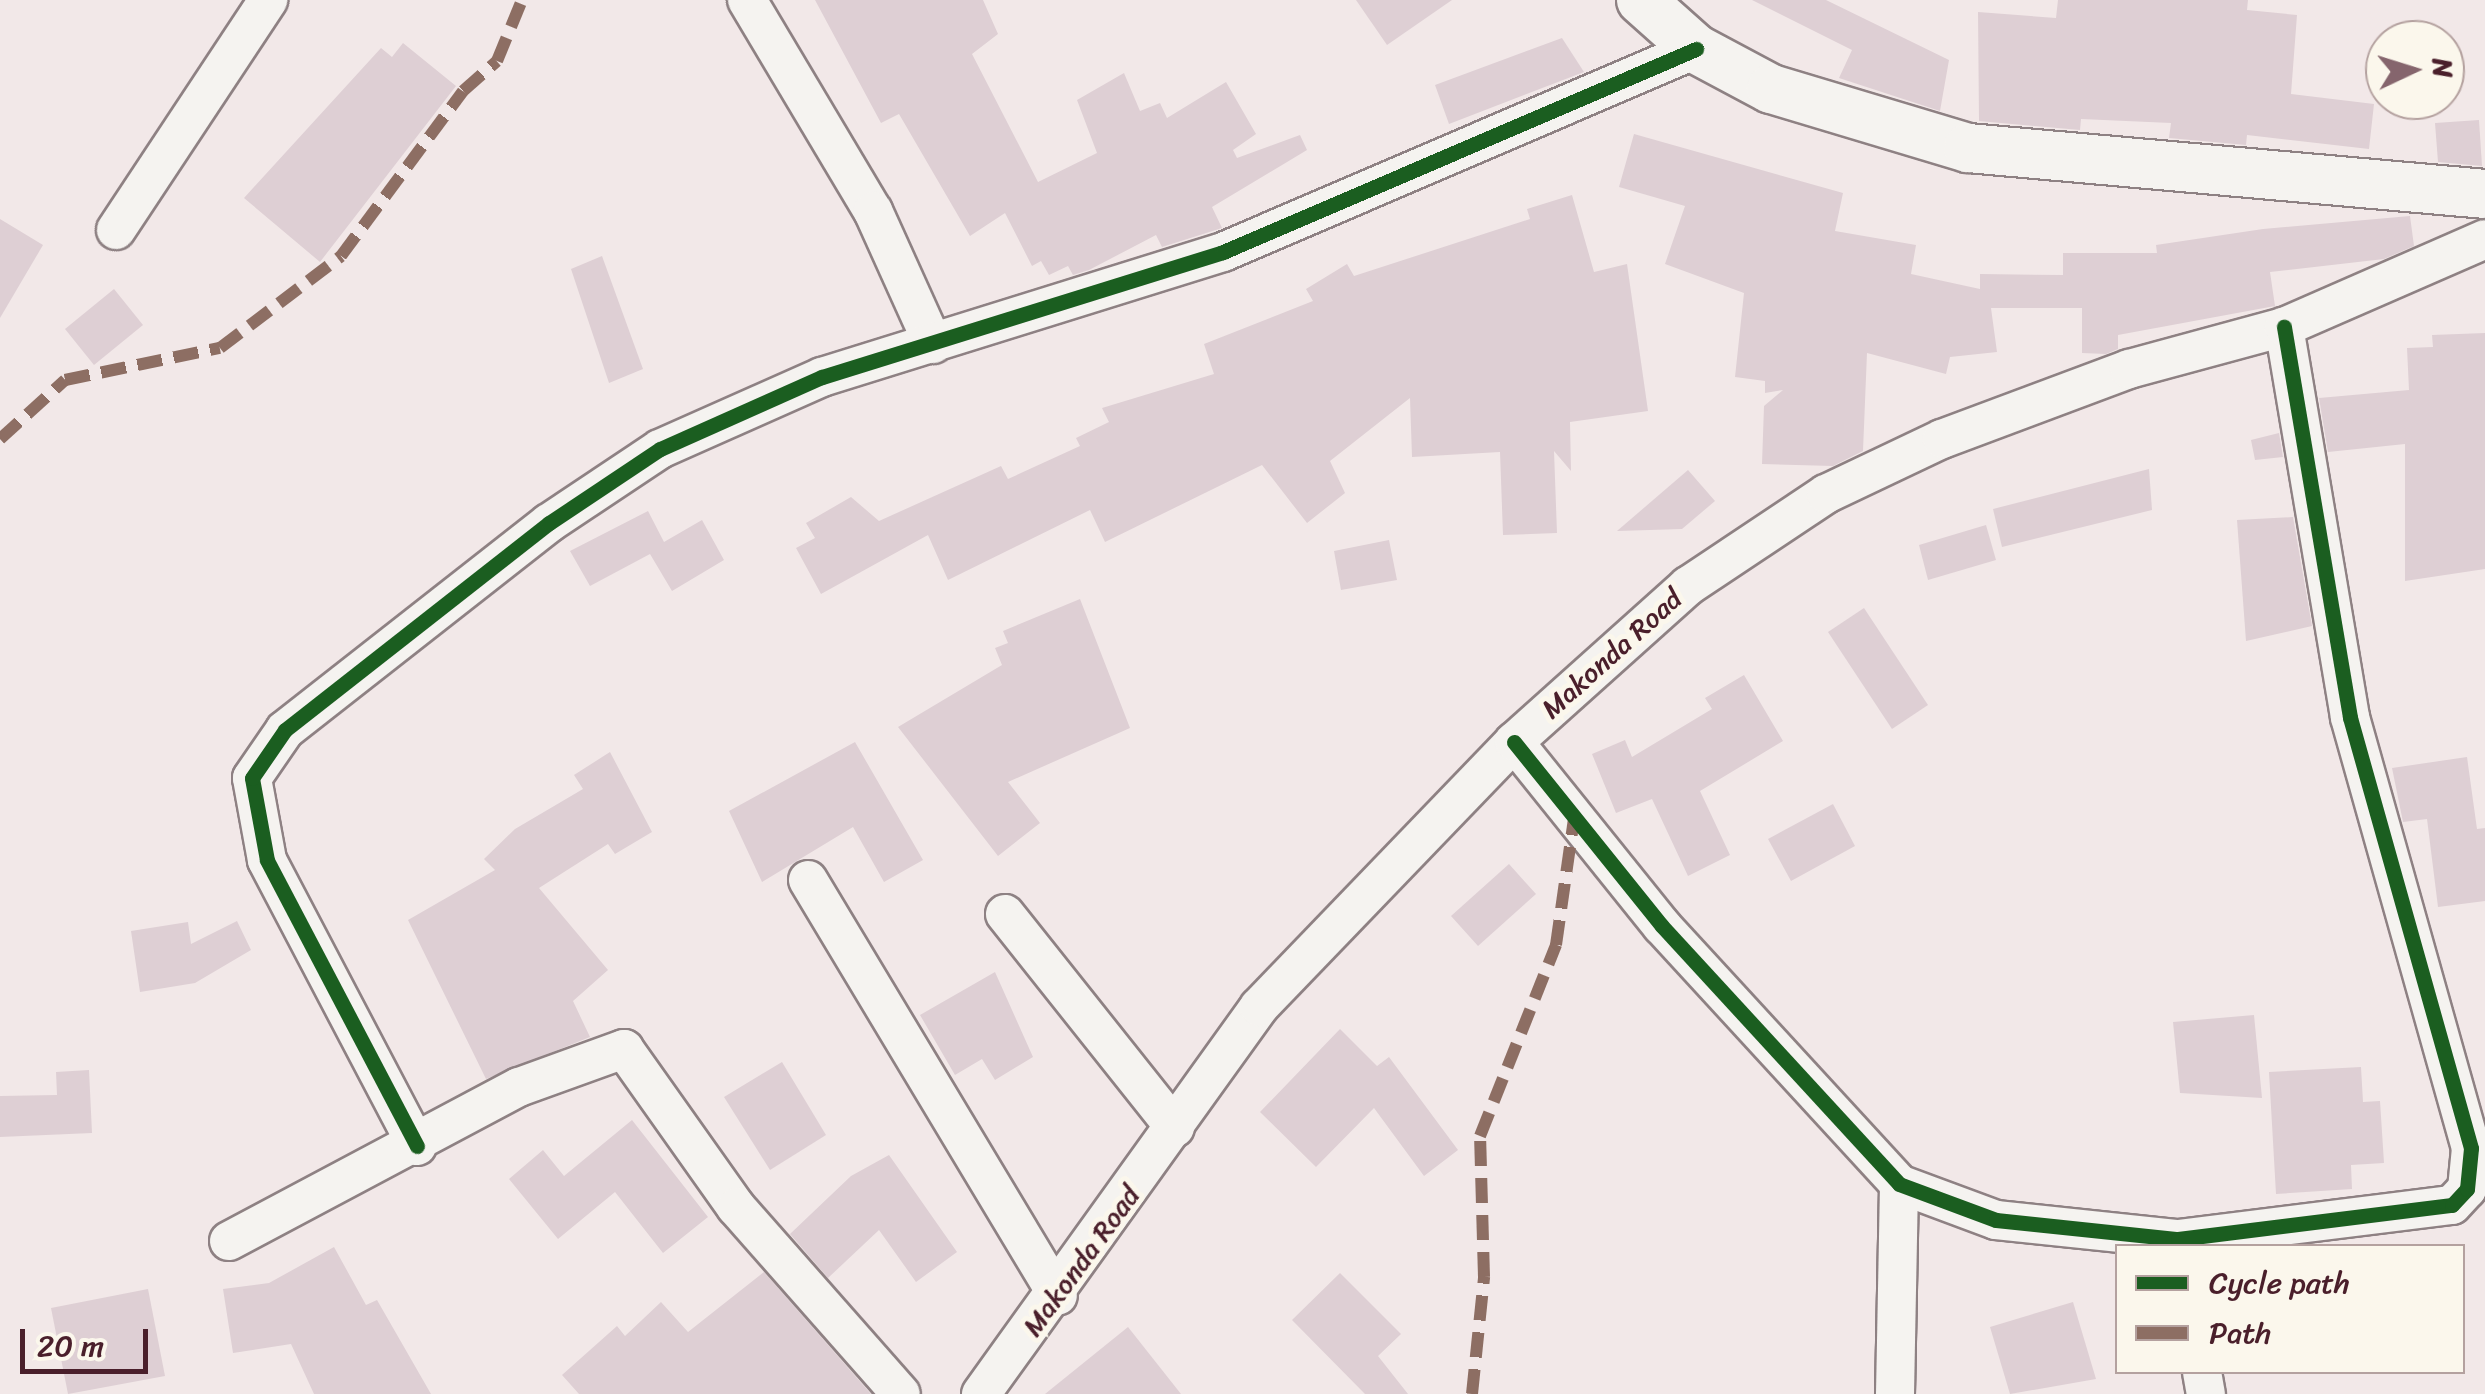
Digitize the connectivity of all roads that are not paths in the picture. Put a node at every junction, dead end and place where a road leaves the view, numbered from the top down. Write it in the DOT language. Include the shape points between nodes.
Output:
graph roads {
  1 [pos="268,0"];
  2 [pos="747,0"];
  3 [pos="1641,0"];
  4 [pos="1696,49"];
  5 [pos="2485,194"];
  6 [pos="116,230"];
  7 [pos="2485,238"];
  8 [pos="2284,327"];
  9 [pos="933,344"];
  10 [pos="1514,742"];
  11 [pos="808,880"];
  12 [pos="1005,914"];
  13 [pos="2473,1105"];
  14 [pos="1175,1128"];
  15 [pos="416,1146"];
  16 [pos="1899,1184"];
  17 [pos="228,1240"];
  18 [pos="2179,1242"];
  19 [pos="1058,1296"];
  20 [pos="901,1394"];
  21 [pos="981,1394"];
  22 [pos="1894,1394"];
  1 -- 6 [label="street"];
  2 -- 9 [label="street" via="874,211"];
  3 -- 4 [label="street"];
  4 -- 5 [label="street" via="1772,89 1968,148"];
  4 -- 9 [label="street" via="1223,252"];
  7 -- 8 [label="street, Makonda Road"];
  8 -- 10 [label="street, Makonda Road" via="2129,368 1826,494 1688,586"];
  8 -- 13 [label="street" via="2350,717"];
  9 -- 15 [label="street" via="822,377 613,477 349,678 264,757 252,778 267,860"];
  10 -- 14 [label="street, Makonda Road" via="1259,1007"];
  10 -- 16 [label="street" via="1662,926"];
  11 -- 19 [label="street"];
  12 -- 14 [label="street"];
  13 -- 18 [label="street" via="2472,1170 2452,1205"];
  14 -- 19 [label="street, Makonda Road"];
  15 -- 17 [label="street"];
  15 -- 20 [label="street" via="518,1087 624,1049 736,1207"];
  16 -- 18 [label="street" via="1996,1220"];
  16 -- 22 [label="street"];
  19 -- 21 [label="street, Makonda Road"];
}
